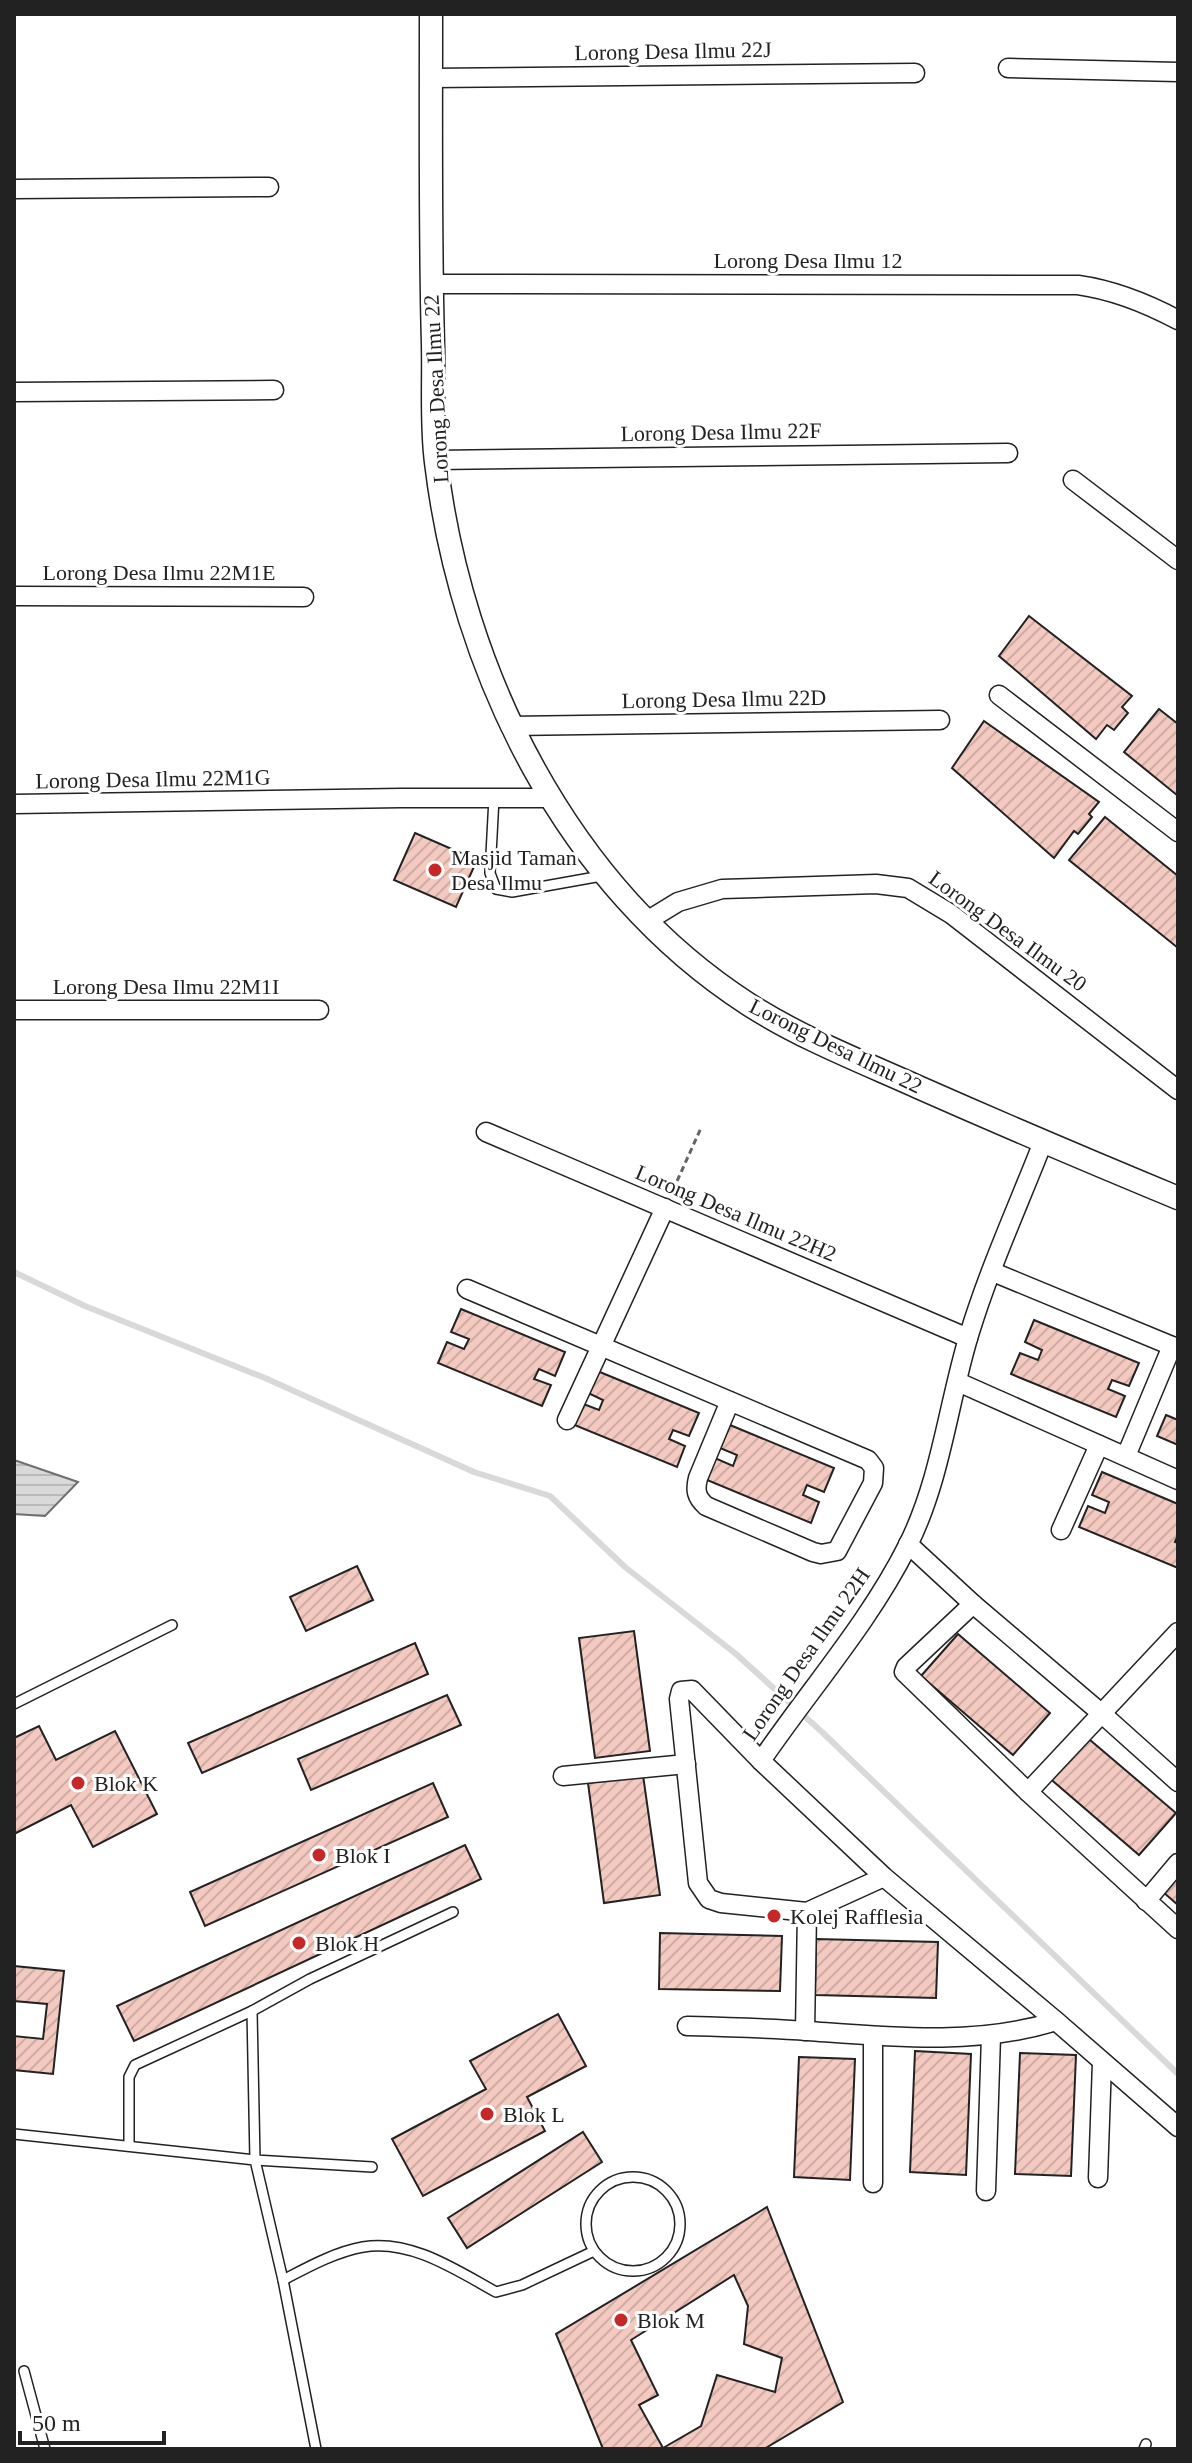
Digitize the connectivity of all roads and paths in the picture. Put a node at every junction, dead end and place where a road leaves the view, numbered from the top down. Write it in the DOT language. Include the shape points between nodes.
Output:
graph roads {
  1 [pos="431,14"];
  2 [pos="1008,68"];
  3 [pos="1178,72"];
  4 [pos="915,73"];
  5 [pos="431,78"];
  6 [pos="269,187"];
  7 [pos="14,189"];
  8 [pos="431,284"];
  9 [pos="1178,320"];
  10 [pos="274,390"];
  11 [pos="14,392"];
  12 [pos="1008,453"];
  13 [pos="436,460"];
  14 [pos="1073,480"];
  15 [pos="1178,560"];
  16 [pos="14,596"];
  17 [pos="304,597"];
  18 [pos="999,695"];
  19 [pos="940,720"];
  20 [pos="510,726"];
  21 [pos="494,798"];
  22 [pos="551,798"];
  23 [pos="14,804"];
  24 [pos="1178,832"];
  25 [pos="607,875"];
  26 [pos="647,921"];
  27 [pos="14,1010"];
  28 [pos="319,1010"];
  29 [pos="1178,1090"];
  30 [pos="701,1128"];
  31 [pos="486,1132"];
  32 [pos="1043,1142"];
  33 [pos="1178,1198"];
  34 [pos="665,1208"];
  35 [pos="993,1272"];
  36 [pos="467,1289"];
  37 [pos="968,1338"];
  38 [pos="601,1345"];
  39 [pos="1175,1347"];
  40 [pos="958,1382"];
  41 [pos="730,1401"];
  42 [pos="567,1420"];
  43 [pos="1099,1445"];
  44 [pos="1126,1456"];
  45 [pos="1178,1480"];
  46 [pos="1061,1530"];
  47 [pos="908,1544"];
  48 [pos="973,1604"];
  49 [pos="172,1625"];
  50 [pos="1178,1632"];
  51 [pos="14,1704"];
  52 [pos="1101,1713"];
  53 [pos="761,1761"];
  54 [pos="686,1764"];
  55 [pos="563,1776"];
  56 [pos="1178,1782"];
  57 [pos="1028,1792"];
  58 [pos="1178,1863"];
  59 [pos="884,1877"];
  60 [pos="1146,1901"];
  61 [pos="453,1912"];
  62 [pos="807,1912"];
  63 [pos="1178,1929"];
  64 [pos="252,2011"];
  65 [pos="1056,2021"];
  66 [pos="687,2026"];
  67 [pos="805,2031"];
  68 [pos="991,2036"];
  69 [pos="873,2037"];
  70 [pos="1102,2062"];
  71 [pos="1178,2127"];
  72 [pos="14,2134"];
  73 [pos="129,2146"];
  74 [pos="255,2160"];
  75 [pos="372,2167"];
  76 [pos="1098,2178"];
  77 [pos="873,2183"];
  78 [pos="986,2191"];
  79 [pos="594,2251"];
  80 [pos="283,2280"];
  81 [pos="24,2371"];
  82 [pos="45,2449"];
  83 [pos="316,2449"];
  1 -- 5 [label="street, Lorong Desa Ilmu 22"];
  2 -- 3 [label="street"];
  4 -- 5 [label="street, Lorong Desa Ilmu 22J"];
  5 -- 8 [label="street, Lorong Desa Ilmu 22"];
  6 -- 7 [label="street"];
  8 -- 9 [label="street, Lorong Desa Ilmu 12" via="1078,285 1128,297"];
  8 -- 13 [label="street, Lorong Desa Ilmu 22"];
  10 -- 11 [label="street"];
  12 -- 13 [label="street, Lorong Desa Ilmu 22F"];
  13 -- 20 [label="street, Lorong Desa Ilmu 22" via="468,618"];
  14 -- 15 [label="street"];
  16 -- 17 [label="street, Lorong Desa Ilmu 22M1E"];
  18 -- 24 [label="street"];
  19 -- 20 [label="street, Lorong Desa Ilmu 22D"];
  20 -- 22 [label="street, Lorong Desa Ilmu 22"];
  21 -- 22 [label="street, Lorong Desa Ilmu 22M1G"];
  21 -- 23 [label="street, Lorong Desa Ilmu 22M1G"];
  21 -- 25 [label="lane" via="490,873 496,889 512,892"];
  22 -- 25 [label="street, Lorong Desa Ilmu 22"];
  25 -- 26 [label="street, Lorong Desa Ilmu 22"];
  26 -- 29 [label="street, Lorong Desa Ilmu 20" via="678,902 722,889 876,884 908,888 951,914"];
  26 -- 32 [label="street, Lorong Desa Ilmu 22" via="714,980 763,1013"];
  27 -- 28 [label="street, Lorong Desa Ilmu 22M1I"];
  30 -- 34 [label="path"];
  31 -- 34 [label="street, Lorong Desa Ilmu 22H2"];
  32 -- 33 [label="street, Lorong Desa Ilmu 22"];
  32 -- 35 [label="street, Lorong Desa Ilmu 22H"];
  34 -- 37 [label="street, Lorong Desa Ilmu 22H2"];
  34 -- 38 [label="street"];
  35 -- 37 [label="street, Lorong Desa Ilmu 22H"];
  35 -- 39 [label="street"];
  36 -- 38 [label="street"];
  37 -- 40 [label="street, Lorong Desa Ilmu 22H"];
  38 -- 41 [label="street"];
  38 -- 42 [label="street"];
  39 -- 44 [label="street"];
  40 -- 43 [label="street"];
  40 -- 47 [label="street, Lorong Desa Ilmu 22H"];
  41 -- 41 [label="street" via="871,1463 873,1483 837,1551 813,1552 700,1501 698,1478"];
  43 -- 44 [label="street"];
  43 -- 46 [label="street"];
  44 -- 45 [label="street"];
  47 -- 48 [label="street"];
  47 -- 53 [label="street, Lorong Desa Ilmu 22H" via="829,1668"];
  48 -- 52 [label="street"];
  48 -- 57 [label="street" via="904,1671"];
  49 -- 51 [label="lane"];
  50 -- 52 [label="street"];
  52 -- 56 [label="street"];
  52 -- 57 [label="street"];
  53 -- 54 [label="street" via="690,1688 679,1694"];
  53 -- 59 [label="street, Lorong Desa Ilmu 22H"];
  54 -- 55 [label="street"];
  54 -- 62 [label="street" via="698,1883 709,1899"];
  57 -- 60 [label="street"];
  58 -- 60 [label="street"];
  59 -- 62 [label="street"];
  59 -- 65 [label="street, Lorong Desa Ilmu 22H"];
  60 -- 63 [label="street"];
  61 -- 64 [label="lane"];
  62 -- 67 [label="street"];
  64 -- 73 [label="lane" via="135,2065 129,2077"];
  64 -- 74 [label="lane"];
  65 -- 68 [label="street"];
  65 -- 70 [label="street, Lorong Desa Ilmu 22H"];
  66 -- 67 [label="street"];
  67 -- 69 [label="street"];
  68 -- 69 [label="street"];
  68 -- 78 [label="street"];
  69 -- 77 [label="street"];
  70 -- 71 [label="street, Lorong Desa Ilmu 22H"];
  70 -- 76 [label="street"];
  72 -- 73 [label="lane"];
  73 -- 74 [label="lane"];
  74 -- 75 [label="lane"];
  74 -- 80 [label="lane"];
  79 -- 79 [label="lane" via="586,2217 602,2188 634,2176 666,2189 676,2203 680,2234 663,2260 634,2271 619,2269"];
  79 -- 80 [label="lane" via="496,2292 426,2254 393,2247 364,2247"];
  80 -- 83 [label="lane"];
  81 -- 82 [label="lane"];
}
